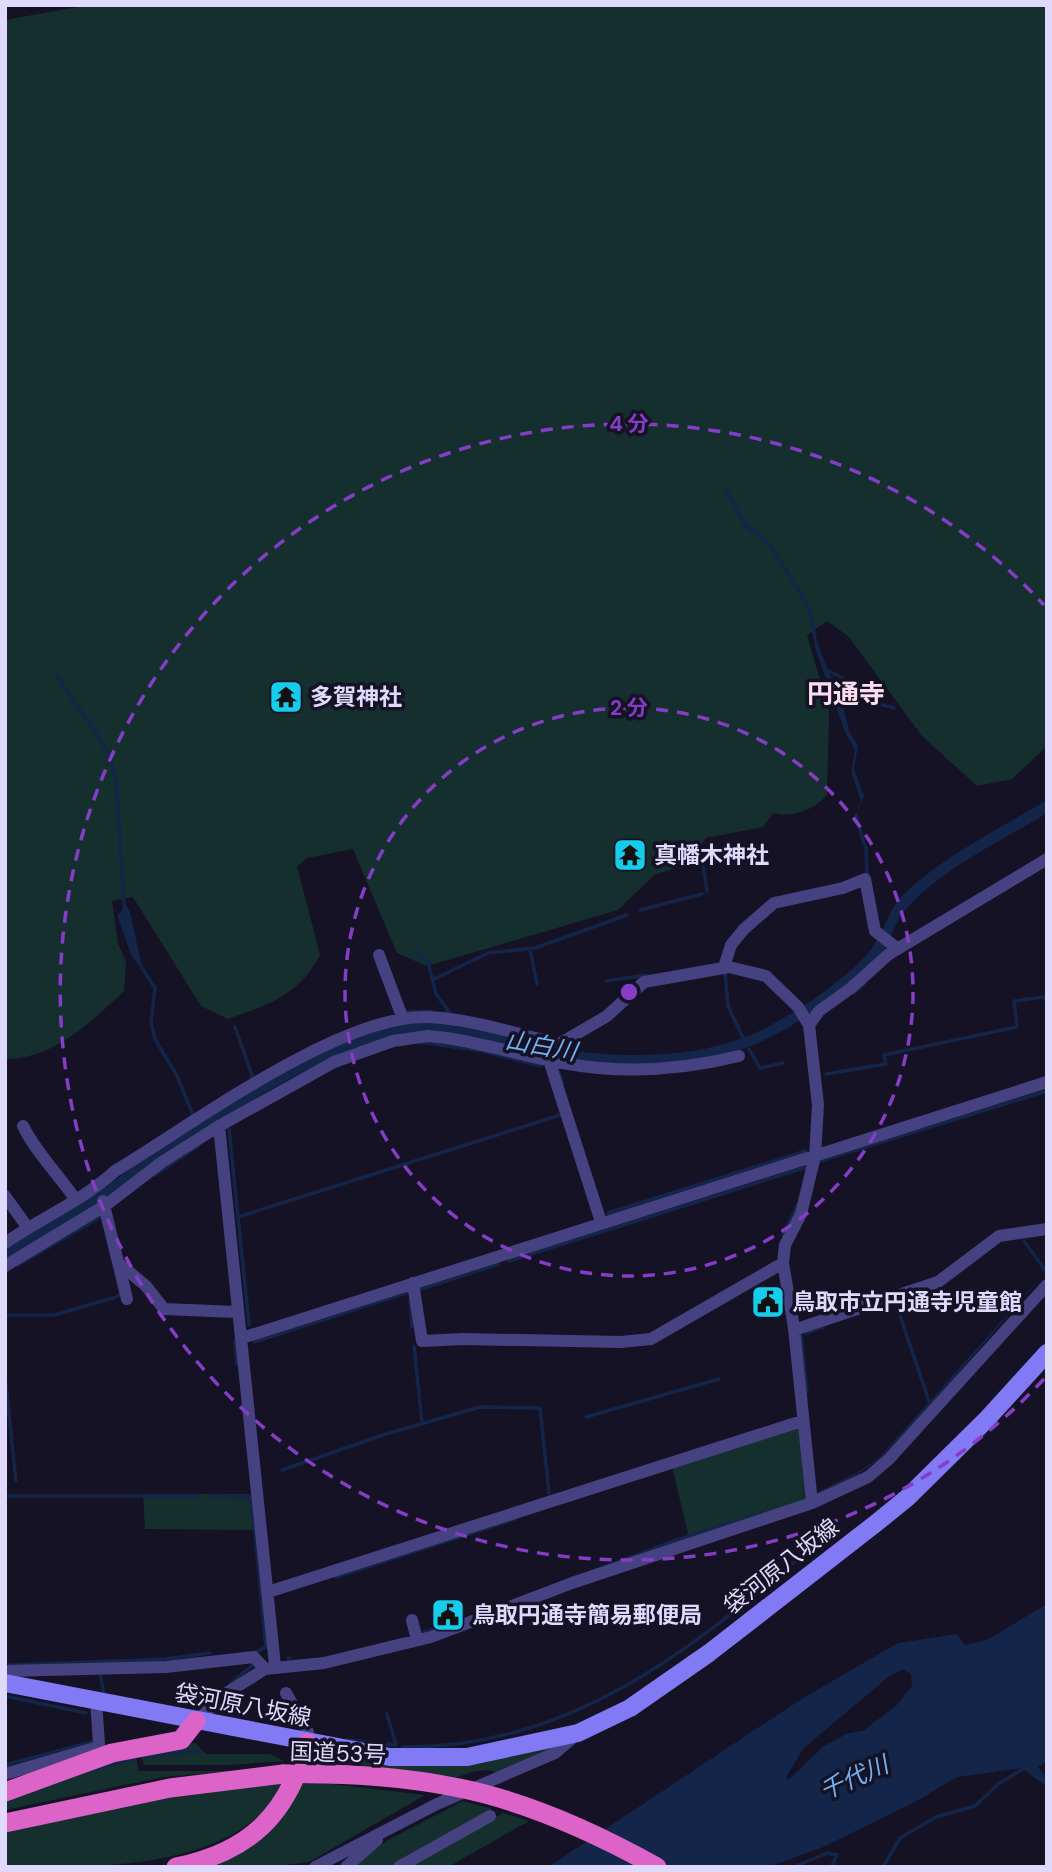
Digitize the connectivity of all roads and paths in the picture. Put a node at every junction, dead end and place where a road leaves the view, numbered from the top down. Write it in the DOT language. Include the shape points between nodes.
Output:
graph roads {
  1 [pos="1047,859"];
  2 [pos="898,949"];
  3 [pos="379,955"];
  4 [pos="724,967"];
  5 [pos="403,1019"];
  6 [pos="807,1022"];
  7 [pos="739,1056"];
  8 [pos="549,1060"];
  9 [pos="1047,1082"];
  10 [pos="23,1126"];
  11 [pos="219,1126"];
  12 [pos="815,1156"];
  13 [pos="93,1191"];
  14 [pos="5,1196"];
  15 [pos="76,1200"];
  16 [pos="106,1205"];
  17 [pos="601,1222"];
  18 [pos="28,1228"];
  19 [pos="1047,1229"];
  20 [pos="5,1243"];
  21 [pos="783,1263"];
  22 [pos="121,1265"];
  23 [pos="5,1266"];
  24 [pos="413,1283"];
  25 [pos="1047,1285"];
  26 [pos="127,1299"];
  27 [pos="236,1312"];
  28 [pos="794,1330"];
  29 [pos="242,1338"];
  30 [pos="1047,1353"];
  31 [pos="802,1421"];
  32 [pos="812,1503"];
  33 [pos="268,1592"];
  34 [pos="412,1620"];
  35 [pos="418,1640"];
  36 [pos="270,1667"];
  37 [pos="5,1671"];
  38 [pos="5,1683"];
  39 [pos="286,1693"];
  40 [pos="96,1701"];
  41 [pos="196,1721"];
  42 [pos="578,1733"];
  43 [pos="306,1743"];
  44 [pos="5,1774"];
  45 [pos="5,1792"];
  46 [pos="491,1816"];
  47 [pos="5,1823"];
  48 [pos="386,1831"];
  49 [pos="176,1867"];
  50 [pos="316,1867"];
  51 [pos="346,1867"];
  52 [pos="399,1867"];
  53 [pos="657,1867"];
  1 -- 2 [label="street"];
  2 -- 4 [label="street" via="875,931 865,879 774,903 737,937"];
  2 -- 6 [label="street"];
  3 -- 5 [label="street"];
  4 -- 5 [label="street" via="644,982 607,1016 559,1044 463,1021"];
  4 -- 6 [label="street" via="765,976"];
  5 -- 13 [label="street" via="329,1044 279,1069 115,1171"];
  6 -- 12 [label="street" via="818,1105"];
  7 -- 8 [label="street" via="646,1069"];
  8 -- 11 [label="street" via="447,1038 393,1041 334,1062"];
  8 -- 17 [label="street"];
  9 -- 12 [label="street"];
  10 -- 15 [label="street"];
  11 -- 16 [label="street"];
  11 -- 27 [label="street"];
  12 -- 17 [label="street"];
  12 -- 21 [label="street"];
  13 -- 15 [label="street"];
  13 -- 16 [label="street"];
  14 -- 18 [label="street"];
  15 -- 18 [label="street"];
  16 -- 22 [label="street"];
  16 -- 23 [label="street"];
  17 -- 24 [label="street"];
  18 -- 20 [label="street"];
  19 -- 28 [label="street" via="996,1237 938,1282"];
  21 -- 24 [label="street" via="662,1335 621,1342 422,1342"];
  21 -- 28 [label="street"];
  22 -- 26 [label="street"];
  22 -- 27 [label="street" via="164,1309"];
  24 -- 29 [label="street"];
  25 -- 32 [label="street" via="890,1459 868,1477"];
  27 -- 29 [label="street"];
  28 -- 31 [label="street"];
  29 -- 33 [label="street"];
  30 -- 42 [label="main road, 袋河原八坂線" via="976,1430 875,1524 709,1653 630,1708"];
  31 -- 32 [label="street"];
  31 -- 33 [label="street"];
  32 -- 35 [label="street"];
  33 -- 36 [label="street"];
  34 -- 35 [label="street"];
  35 -- 36 [label="street" via="324,1662"];
  36 -- 37 [label="street" via="254,1657 154,1667"];
  36 -- 41 [label="street" via="228,1692"];
  38 -- 40 [label="main road, 袋河原八坂線"];
  39 -- 43 [label="street" via="308,1732"];
  40 -- 41 [label="main road, 袋河原八坂線"];
  40 -- 44 [label="street" via="99,1744 95,1748"];
  41 -- 43 [label="main road, 袋河原八坂線"];
  41 -- 45 [label="highway" via="181,1740 112,1753"];
  42 -- 43 [label="main road, 袋河原八坂線" via="467,1757 390,1757"];
  42 -- 48 [label="street" via="555,1753"];
  43 -- 49 [label="highway" via="296,1780 256,1833 226,1852"];
  46 -- 52 [label="street"];
  47 -- 53 [label="highway, 国道53号, bridge" via="170,1788 283,1774 346,1773 455,1787 552,1818 614,1843"];
  48 -- 50 [label="street"];
  48 -- 51 [label="street"];
}
